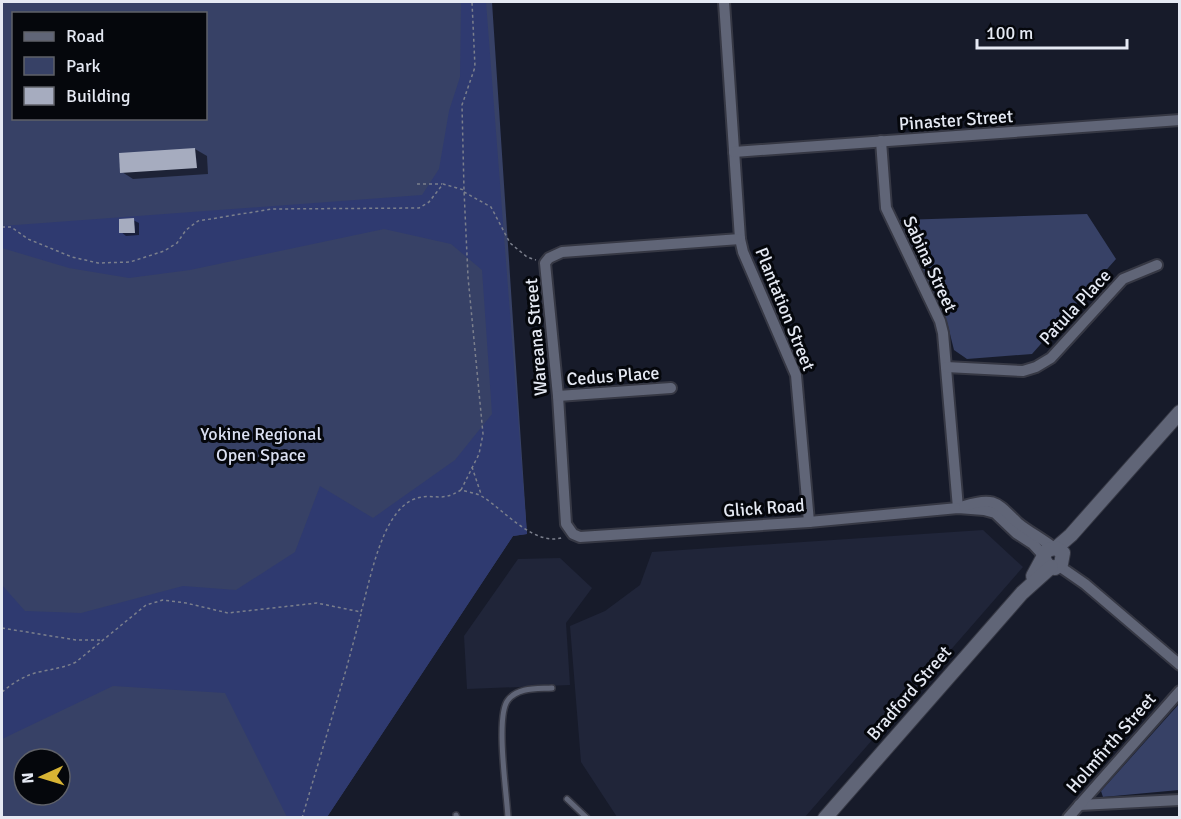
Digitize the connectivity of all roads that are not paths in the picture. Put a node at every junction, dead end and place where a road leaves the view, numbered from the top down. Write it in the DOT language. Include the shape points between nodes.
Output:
graph roads {
  1 [pos="724,2"];
  2 [pos="1179,120"];
  3 [pos="881,141"];
  4 [pos="734,152"];
  5 [pos="740,239"];
  6 [pos="1157,265"];
  7 [pos="946,366"];
  8 [pos="671,388"];
  9 [pos="558,396"];
  10 [pos="1179,412"];
  11 [pos="958,508"];
  12 [pos="809,522"];
  13 [pos="573,534"];
  14 [pos="1054,557"];
  15 [pos="1179,665"];
  16 [pos="552,688"];
  17 [pos="1179,692"];
  18 [pos="567,799"];
  19 [pos="1179,800"];
  20 [pos="1079,805"];
  21 [pos="508,818"];
  22 [pos="587,818"];
  23 [pos="825,818"];
  24 [pos="1068,818"];
  1 -- 4 [label="street, Plantation Street"];
  2 -- 3 [label="street, Pinaster Street"];
  3 -- 4 [label="street, Pinaster Street"];
  3 -- 7 [label="street, Sabina Street" via="886,208 940,321"];
  4 -- 5 [label="street, Plantation Street"];
  5 -- 9 [label="street, Wareana Street" via="562,252 549,258 545,263"];
  5 -- 12 [label="street, Plantation Street" via="796,375"];
  6 -- 7 [label="street, Patula Place" via="1123,279 1051,358 1036,367 1023,371"];
  7 -- 11 [label="street, Sabina Street"];
  8 -- 9 [label="street, Cedus Place"];
  9 -- 13 [label="street, Wareana Street" via="566,524"];
  10 -- 14 [label="street, Bradford Street"];
  11 -- 12 [label="street, Glick Road"];
  11 -- 14 [label="street, Glick Road" via="994,513 1016,533"];
  12 -- 13 [label="street, Glick Road" via="580,537"];
  14 -- 15 [label="street, Glick Road" via="1080,575 1085,584"];
  14 -- 23 [label="street, Bradford Street"];
  16 -- 21 [label="lane" via="524,689 507,700 501,720"];
  17 -- 20 [label="street, Holmfirth Street"];
  18 -- 22 [label="lane"];
  19 -- 20 [label="street"];
  20 -- 24 [label="street, Holmfirth Street"];
}
